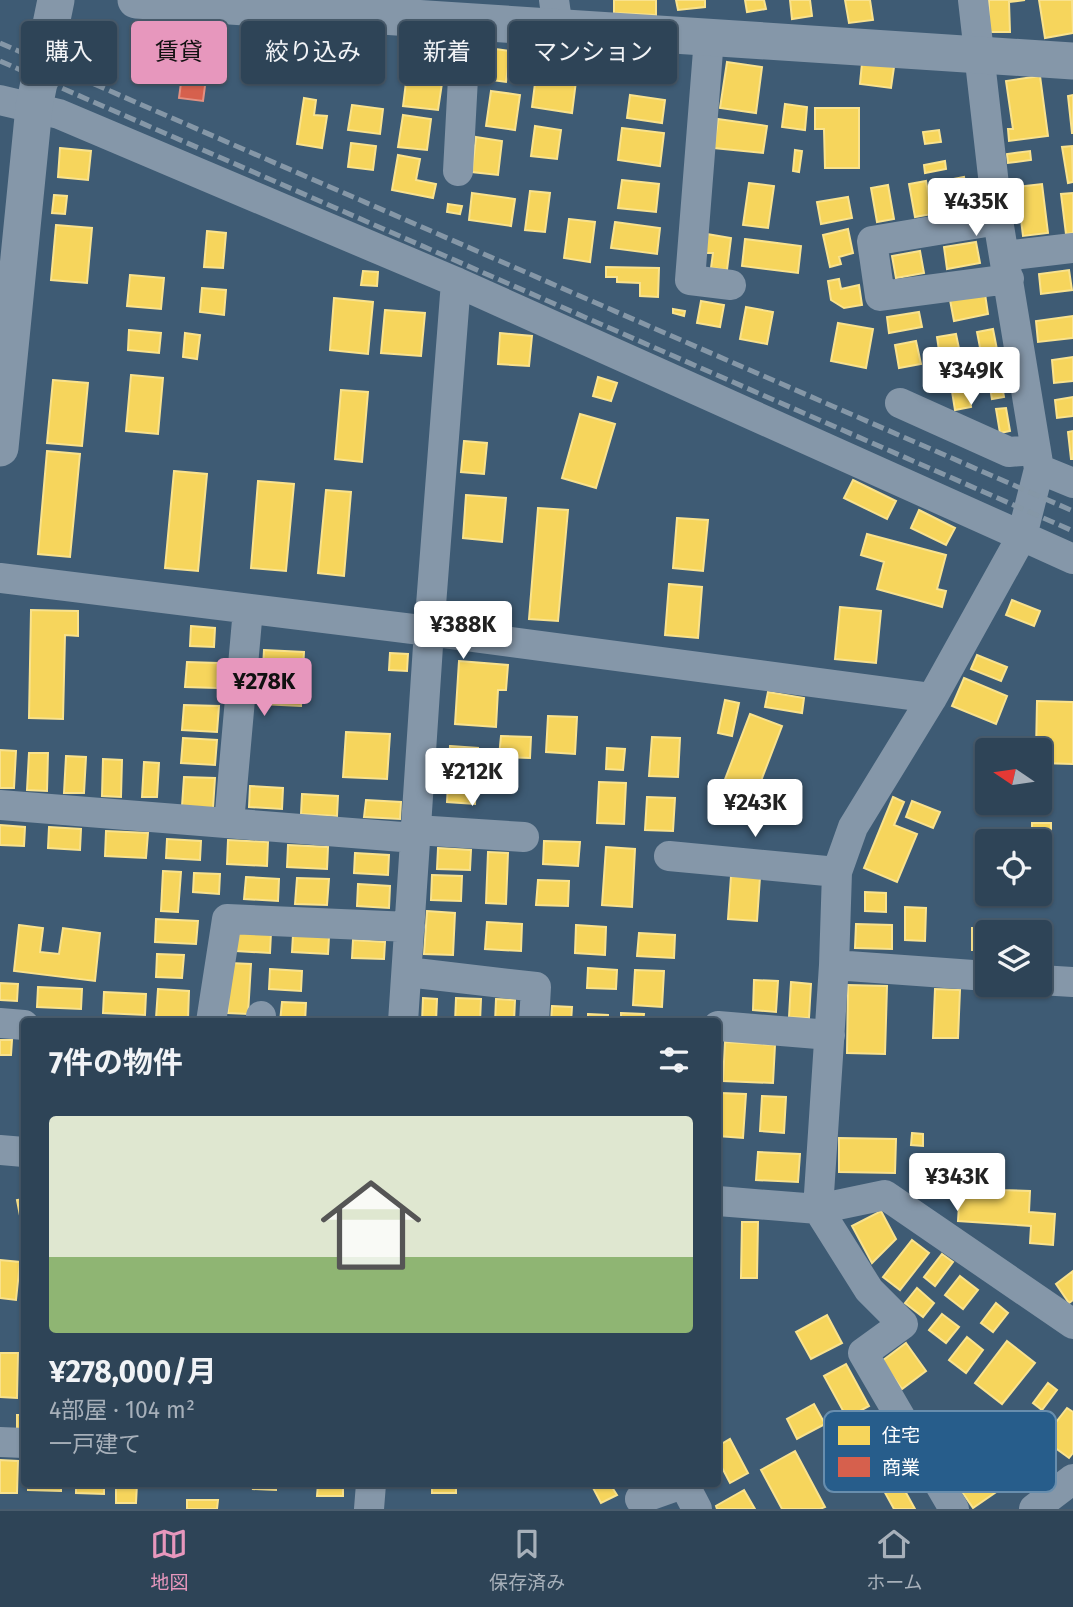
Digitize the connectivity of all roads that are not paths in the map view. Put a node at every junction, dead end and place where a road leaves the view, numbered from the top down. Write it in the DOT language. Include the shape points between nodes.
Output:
graph roads {
  1 [pos="57,0"];
  2 [pos="136,0"];
  3 [pos="973,0"];
  4 [pos="316,6"];
  5 [pos="379,8"];
  6 [pos="556,14"];
  7 [pos="460,21"];
  8 [pos="477,21"];
  9 [pos="709,38"];
  10 [pos="978,55"];
  11 [pos="1073,61"];
  12 [pos="463,84"];
  13 [pos="17,103"];
  14 [pos="458,170"];
  15 [pos="998,220"];
  16 [pos="1073,248"];
  17 [pos="9,257"];
  18 [pos="1007,268"];
  19 [pos="456,282"];
  20 [pos="731,285"];
  21 [pos="900,404"];
  22 [pos="0,448"];
  23 [pos="1037,460"];
  24 [pos="1073,483"];
  25 [pos="1023,536"];
  26 [pos="1073,559"];
  27 [pos="0,578"];
  28 [pos="248,609"];
  29 [pos="429,631"];
  30 [pos="932,698"];
  31 [pos="0,805"];
  32 [pos="229,823"];
  33 [pos="416,834"];
  34 [pos="524,837"];
  35 [pos="669,856"];
  36 [pos="837,872"];
  37 [pos="410,928"];
  38 [pos="834,965"];
  39 [pos="407,972"];
  40 [pos="975,975"];
  41 [pos="1073,977"];
  42 [pos="1052,981"];
  43 [pos="1073,982"];
  44 [pos="212,1018"];
  45 [pos="403,1018"];
  46 [pos="534,1018"];
  47 [pos="0,1023"];
  48 [pos="21,1025"];
  49 [pos="721,1026"];
  50 [pos="830,1034"];
  51 [pos="0,1150"];
  52 [pos="21,1152"];
  53 [pos="721,1201"];
  54 [pos="818,1209"];
  55 [pos="1073,1324"];
  56 [pos="897,1411"];
  57 [pos="0,1442"];
  58 [pos="21,1443"];
  59 [pos="1073,1479"];
  60 [pos="371,1487"];
  61 [pos="674,1487"];
  62 [pos="685,1487"];
  63 [pos="944,1492"];
  64 [pos="639,1499"];
  65 [pos="369,1509"];
  66 [pos="697,1509"];
  67 [pos="954,1509"];
  68 [pos="1034,1509"];
  1 -- 13 [label="street"];
  2 -- 4 [label="street"];
  3 -- 10 [label="street"];
  4 -- 5 [label="street"];
  5 -- 7 [label="street"];
  6 -- 8 [label="street"];
  6 -- 9 [label="street"];
  9 -- 10 [label="street"];
  9 -- 20 [label="street" via="690,280"];
  10 -- 11 [label="street"];
  10 -- 15 [label="street"];
  12 -- 14 [label="street"];
  13 -- 17 [label="street"];
  13 -- 19 [label="street" via="59,114"];
  15 -- 18 [label="street"];
  15 -- 18 [label="street" via="872,241 880,296"];
  16 -- 18 [label="street"];
  17 -- 22 [label="street"];
  18 -- 23 [label="street"];
  19 -- 25 [label="street"];
  19 -- 29 [label="street"];
  21 -- 23 [label="street"];
  23 -- 24 [label="street"];
  23 -- 25 [label="street"];
  25 -- 26 [label="street"];
  25 -- 30 [label="street"];
  27 -- 28 [label="street"];
  28 -- 29 [label="street"];
  28 -- 32 [label="street"];
  29 -- 30 [label="street"];
  29 -- 33 [label="street"];
  30 -- 36 [label="street" via="853,827"];
  31 -- 32 [label="street"];
  32 -- 33 [label="street"];
  33 -- 34 [label="street"];
  33 -- 37 [label="street"];
  35 -- 36 [label="street"];
  36 -- 38 [label="street"];
  37 -- 39 [label="street"];
  37 -- 44 [label="street" via="227,919"];
  38 -- 40 [label="street"];
  38 -- 50 [label="street"];
  39 -- 45 [label="street"];
  39 -- 46 [label="street" via="536,987"];
  41 -- 43 [label="street"];
  42 -- 43 [label="street"];
  47 -- 48 [label="street"];
  49 -- 50 [label="street"];
  50 -- 54 [label="street"];
  51 -- 52 [label="street"];
  53 -- 54 [label="street"];
  54 -- 55 [label="street" via="885,1195"];
  54 -- 56 [label="street" via="869,1290 903,1324 863,1353"];
  57 -- 58 [label="street"];
  59 -- 68 [label="street"];
  60 -- 65 [label="street"];
  61 -- 64 [label="street"];
  62 -- 66 [label="street"];
  63 -- 67 [label="street"];
}
